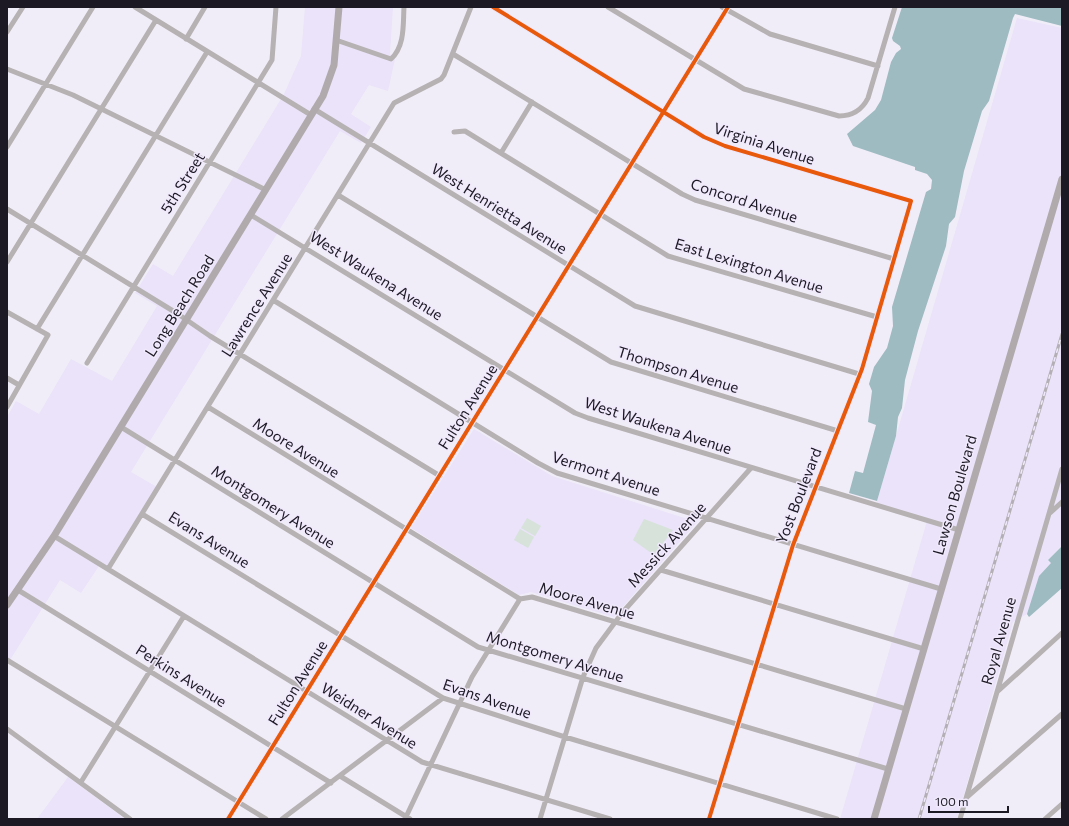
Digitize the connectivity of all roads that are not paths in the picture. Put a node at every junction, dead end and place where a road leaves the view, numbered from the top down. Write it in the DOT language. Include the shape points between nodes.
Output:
graph roads {
  1 [pos="93,7"];
  2 [pos="135,7"];
  3 [pos="205,7"];
  4 [pos="276,7"];
  5 [pos="339,7"];
  6 [pos="404,7"];
  7 [pos="470,7"];
  8 [pos="493,7"];
  9 [pos="608,7"];
  10 [pos="894,7"];
  11 [pos="21,8"];
  12 [pos="725,8"];
  13 [pos="156,20"];
  14 [pos="7,32"];
  15 [pos="186,39"];
  16 [pos="336,40"];
  17 [pos="207,52"];
  18 [pos="453,54"];
  19 [pos="694,60"];
  20 [pos="878,66"];
  21 [pos="7,69"];
  22 [pos="258,83"];
  23 [pos="46,84"];
  24 [pos="532,102"];
  25 [pos="101,109"];
  26 [pos="313,112"];
  27 [pos="663,112"];
  28 [pos="454,132"];
  29 [pos="155,136"];
  30 [pos="370,143"];
  31 [pos="7,147"];
  32 [pos="500,153"];
  33 [pos="210,162"];
  34 [pos="632,163"];
  35 [pos="1062,179"];
  36 [pos="266,190"];
  37 [pos="338,195"];
  38 [pos="892,196"];
  39 [pos="7,209"];
  40 [pos="600,214"];
  41 [pos="251,215"];
  42 [pos="31,224"];
  43 [pos="306,247"];
  44 [pos="82,255"];
  45 [pos="894,259"];
  46 [pos="7,262"];
  47 [pos="568,266"];
  48 [pos="134,287"];
  49 [pos="273,300"];
  50 [pos="7,312"];
  51 [pos="537,317"];
  52 [pos="877,317"];
  53 [pos="187,320"];
  54 [pos="37,329"];
  55 [pos="240,354"];
  56 [pos="87,363"];
  57 [pos="505,370"];
  58 [pos="859,374"];
  59 [pos="7,378"];
  60 [pos="19,385"];
  61 [pos="7,407"];
  62 [pos="208,407"];
  63 [pos="472,423"];
  64 [pos="121,427"];
  65 [pos="838,431"];
  66 [pos="175,460"];
  67 [pos="751,468"];
  68 [pos="1062,469"];
  69 [pos="440,476"];
  70 [pos="815,488"];
  71 [pos="1062,502"];
  72 [pos="142,514"];
  73 [pos="1049,514"];
  74 [pos="706,518"];
  75 [pos="407,529"];
  76 [pos="959,530"];
  77 [pos="54,536"];
  78 [pos="792,544"];
  79 [pos="108,569"];
  80 [pos="661,570"];
  81 [pos="374,583"];
  82 [pos="941,589"];
  83 [pos="18,590"];
  84 [pos="520,599"];
  85 [pos="774,604"];
  86 [pos="7,605"];
  87 [pos="184,616"];
  88 [pos="616,622"];
  89 [pos="1062,633"];
  90 [pos="341,636"];
  91 [pos="489,649"];
  92 [pos="924,649"];
  93 [pos="7,660"];
  94 [pos="756,664"];
  95 [pos="149,671"];
  96 [pos="583,678"];
  97 [pos="307,692"];
  98 [pos="996,693"];
  99 [pos="442,698"];
  100 [pos="458,703"];
  101 [pos="906,709"];
  102 [pos="1062,714"];
  103 [pos="737,724"];
  104 [pos="115,726"];
  105 [pos="7,729"];
  106 [pos="565,738"];
  107 [pos="387,741"];
  108 [pos="273,747"];
  109 [pos="430,765"];
  110 [pos="888,769"];
  111 [pos="340,776"];
  112 [pos="81,782"];
  113 [pos="331,783"];
  114 [pos="719,784"];
  115 [pos="967,798"];
  116 [pos="546,800"];
  117 [pos="238,802"];
  118 [pos="1062,804"];
  119 [pos="407,818"];
  120 [pos="130,819"];
  121 [pos="228,819"];
  122 [pos="266,819"];
  123 [pos="282,819"];
  124 [pos="540,819"];
  125 [pos="610,819"];
  126 [pos="709,819"];
  127 [pos="837,819"];
  128 [pos="874,819"];
  129 [pos="960,819"];
  130 [pos="1045,819"];
  1 -- 23 [label="street"];
  2 -- 13 [label="street, West Henrietta Avenue"];
  3 -- 15 [label="street"];
  4 -- 22 [label="street, 5th Street" via="272,60"];
  5 -- 16 [label="main road, Long Beach Road"];
  6 -- 16 [label="street" via="402,42 397,54 391,59"];
  7 -- 18 [label="street, Lawrence Avenue"];
  8 -- 27 [label="street, Virginia Avenue"];
  9 -- 19 [label="street"];
  10 -- 20 [label="street"];
  11 -- 14 [label="street"];
  12 -- 19 [label="street, Fulton Avenue"];
  12 -- 20 [label="street" via="770,34"];
  13 -- 15 [label="street, West Henrietta Avenue"];
  13 -- 25 [label="street"];
  15 -- 17 [label="street, West Henrietta Avenue"];
  16 -- 26 [label="main road, Long Beach Road" via="332,74"];
  17 -- 22 [label="street, West Henrietta Avenue"];
  17 -- 29 [label="street"];
  18 -- 24 [label="street, Concord Avenue"];
  18 -- 30 [label="street, Lawrence Avenue" via="441,79 394,103"];
  19 -- 20 [label="street" via="744,89 827,114 847,116 865,103"];
  19 -- 27 [label="street, Fulton Avenue"];
  21 -- 23 [label="street"];
  22 -- 26 [label="street, West Henrietta Avenue"];
  22 -- 33 [label="street, 5th Street"];
  23 -- 25 [label="street"];
  23 -- 31 [label="street"];
  24 -- 32 [label="street"];
  24 -- 34 [label="street, Concord Avenue"];
  25 -- 29 [label="street"];
  25 -- 42 [label="street"];
  26 -- 30 [label="street, West Henrietta Avenue"];
  26 -- 36 [label="main road, Long Beach Road"];
  27 -- 34 [label="street, Fulton Avenue"];
  27 -- 38 [label="street, Virginia Avenue" via="704,137 725,146"];
  28 -- 32 [label="street, East Lexington Avenue" via="465,131"];
  29 -- 33 [label="street"];
  29 -- 44 [label="street"];
  30 -- 37 [label="street, Lawrence Avenue"];
  30 -- 47 [label="street, West Henrietta Avenue"];
  32 -- 40 [label="street, East Lexington Avenue"];
  33 -- 36 [label="street"];
  33 -- 48 [label="street, 5th Street"];
  34 -- 40 [label="street, Fulton Avenue"];
  34 -- 45 [label="street, Concord Avenue" via="695,200"];
  35 -- 76 [label="main road, Lawson Boulevard"];
  36 -- 41 [label="main road, Long Beach Road"];
  37 -- 43 [label="street, Lawrence Avenue"];
  37 -- 51 [label="street, Thompson Avenue"];
  38 -- 45 [label="street, Yost Boulevard" via="910,201"];
  39 -- 42 [label="street"];
  40 -- 47 [label="street, Fulton Avenue"];
  40 -- 52 [label="street, East Lexington Avenue" via="668,256"];
  41 -- 43 [label="street, West Waukena Avenue"];
  41 -- 53 [label="main road, Long Beach Road"];
  42 -- 44 [label="street"];
  42 -- 46 [label="street"];
  43 -- 49 [label="street, Lawrence Avenue"];
  43 -- 57 [label="street, West Waukena Avenue"];
  44 -- 48 [label="street"];
  44 -- 54 [label="street"];
  45 -- 52 [label="street, Yost Boulevard"];
  47 -- 51 [label="street, Fulton Avenue"];
  47 -- 58 [label="street, West Henrietta Avenue" via="644,310"];
  48 -- 53 [label="street"];
  48 -- 56 [label="street, 5th Street"];
  49 -- 55 [label="street, Lawrence Avenue"];
  49 -- 63 [label="street, Vermont Avenue"];
  50 -- 54 [label="street"];
  51 -- 57 [label="street, Fulton Avenue"];
  51 -- 65 [label="street, Thompson Avenue" via="618,365"];
  52 -- 58 [label="street, Yost Boulevard"];
  53 -- 55 [label="street"];
  53 -- 64 [label="main road, Long Beach Road"];
  54 -- 60 [label="street" via="48,336"];
  55 -- 62 [label="street, Lawrence Avenue"];
  55 -- 69 [label="street"];
  57 -- 63 [label="street, Fulton Avenue"];
  57 -- 67 [label="street, West Waukena Avenue" via="588,418"];
  58 -- 65 [label="street, Yost Boulevard"];
  59 -- 60 [label="street"];
  60 -- 61 [label="street"];
  62 -- 66 [label="street, Lawrence Avenue"];
  62 -- 75 [label="street, Moore Avenue"];
  63 -- 69 [label="street, Fulton Avenue"];
  63 -- 74 [label="street, Vermont Avenue" via="557,473"];
  64 -- 66 [label="street, Montgomery Avenue"];
  64 -- 77 [label="main road, Long Beach Road"];
  65 -- 70 [label="street, Yost Boulevard"];
  66 -- 72 [label="street, Lawrence Avenue"];
  66 -- 81 [label="street, Montgomery Avenue"];
  67 -- 70 [label="street, West Waukena Avenue"];
  67 -- 74 [label="street, Messick Avenue"];
  68 -- 73 [label="street, Royal Avenue"];
  69 -- 75 [label="street, Fulton Avenue"];
  70 -- 76 [label="street, West Waukena Avenue"];
  70 -- 78 [label="street, Yost Boulevard"];
  71 -- 73 [label="street"];
  72 -- 79 [label="street, Lawrence Avenue"];
  72 -- 90 [label="street, Evans Avenue"];
  73 -- 98 [label="street, Royal Avenue"];
  74 -- 78 [label="street, Vermont Avenue"];
  74 -- 80 [label="street, Messick Avenue"];
  75 -- 81 [label="street, Fulton Avenue"];
  75 -- 84 [label="street, Moore Avenue"];
  76 -- 82 [label="main road, Lawson Boulevard"];
  77 -- 79 [label="street, Weidner Avenue"];
  77 -- 83 [label="main road, Long Beach Road"];
  78 -- 82 [label="street, Vermont Avenue"];
  78 -- 85 [label="street, Yost Boulevard"];
  79 -- 87 [label="street, Weidner Avenue"];
  80 -- 85 [label="street"];
  80 -- 88 [label="street, Messick Avenue"];
  81 -- 90 [label="street, Fulton Avenue"];
  81 -- 91 [label="street, Montgomery Avenue" via="478,647"];
  82 -- 92 [label="main road, Lawson Boulevard"];
  83 -- 86 [label="main road, Long Beach Road"];
  83 -- 95 [label="street, Perkins Avenue"];
  84 -- 88 [label="street, Moore Avenue" via="532,596"];
  84 -- 91 [label="street"];
  85 -- 92 [label="street"];
  85 -- 94 [label="street, Yost Boulevard"];
  87 -- 95 [label="street"];
  87 -- 97 [label="street, Weidner Avenue"];
  88 -- 94 [label="street, Moore Avenue"];
  88 -- 96 [label="street, Messick Avenue" via="596,648"];
  89 -- 98 [label="street"];
  90 -- 97 [label="street, Fulton Avenue"];
  90 -- 99 [label="street, Evans Avenue"];
  91 -- 96 [label="street, Montgomery Avenue"];
  91 -- 100 [label="street"];
  92 -- 101 [label="main road, Lawson Boulevard"];
  93 -- 104 [label="street"];
  94 -- 101 [label="street, Moore Avenue"];
  94 -- 103 [label="street, Yost Boulevard"];
  95 -- 104 [label="street"];
  95 -- 108 [label="street, Perkins Avenue"];
  96 -- 103 [label="street, Montgomery Avenue"];
  96 -- 106 [label="street, Messick Avenue"];
  97 -- 107 [label="street, Weidner Avenue"];
  97 -- 108 [label="street, Fulton Avenue"];
  98 -- 115 [label="street, Royal Avenue"];
  99 -- 100 [label="street, Evans Avenue"];
  99 -- 107 [label="street"];
  100 -- 106 [label="street, Evans Avenue"];
  100 -- 109 [label="street"];
  101 -- 110 [label="main road, Lawson Boulevard"];
  102 -- 115 [label="street"];
  103 -- 110 [label="street, Montgomery Avenue"];
  103 -- 114 [label="street, Yost Boulevard"];
  104 -- 112 [label="street"];
  104 -- 117 [label="street"];
  105 -- 112 [label="street"];
  106 -- 114 [label="street, Evans Avenue"];
  106 -- 116 [label="street, Messick Avenue"];
  107 -- 109 [label="street, Weidner Avenue"];
  107 -- 111 [label="street"];
  108 -- 113 [label="street, Perkins Avenue"];
  108 -- 117 [label="street, Fulton Avenue"];
  109 -- 116 [label="street, Weidner Avenue"];
  109 -- 119 [label="street"];
  110 -- 128 [label="main road, Lawson Boulevard"];
  111 -- 113 [label="street"];
  111 -- 119 [label="street"];
  112 -- 120 [label="street"];
  113 -- 123 [label="street"];
  114 -- 126 [label="street, Yost Boulevard"];
  114 -- 127 [label="street, Evans Avenue"];
  115 -- 129 [label="street, Royal Avenue"];
  116 -- 124 [label="street, Messick Avenue"];
  116 -- 125 [label="street, Weidner Avenue"];
  117 -- 121 [label="street, Fulton Avenue"];
  117 -- 122 [label="street"];
  118 -- 130 [label="street"];
}
